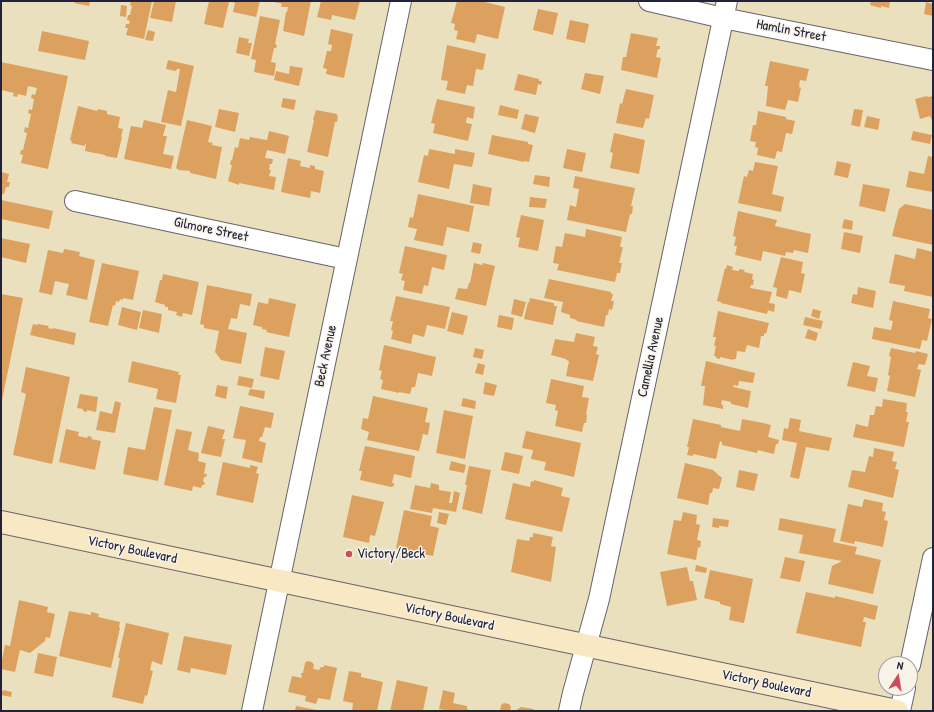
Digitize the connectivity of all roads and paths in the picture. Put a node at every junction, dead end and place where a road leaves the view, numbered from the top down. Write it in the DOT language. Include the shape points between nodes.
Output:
graph roads {
  1 [pos="401,1"];
  2 [pos="649,1"];
  3 [pos="725,9"];
  4 [pos="933,60"];
  5 [pos="75,202"];
  6 [pos="346,259"];
  7 [pos="1,522"];
  8 [pos="933,558"];
  9 [pos="279,581"];
  10 [pos="586,646"];
  11 [pos="912,656"];
  12 [pos="903,696"];
  13 [pos="252,711"];
  14 [pos="569,711"];
  15 [pos="897,711"];
  16 [pos="900,711"];
  1 -- 6 [label="street, Beck Avenue"];
  2 -- 3 [label="street, Hamlin Street"];
  3 -- 4 [label="street, Hamlin Street"];
  3 -- 10 [label="street, Camellia Avenue" via="599,599"];
  5 -- 6 [label="street, Gilmore Street"];
  6 -- 9 [label="street, Beck Avenue"];
  7 -- 9 [label="main road, Victory Boulevard"];
  8 -- 11 [label="street"];
  9 -- 10 [label="main road, Victory Boulevard"];
  9 -- 13 [label="street, Beck Avenue"];
  10 -- 14 [label="street, Camellia Avenue"];
  10 -- 15 [label="main road, Victory Boulevard"];
  12 -- 16 [label="street"];
}
